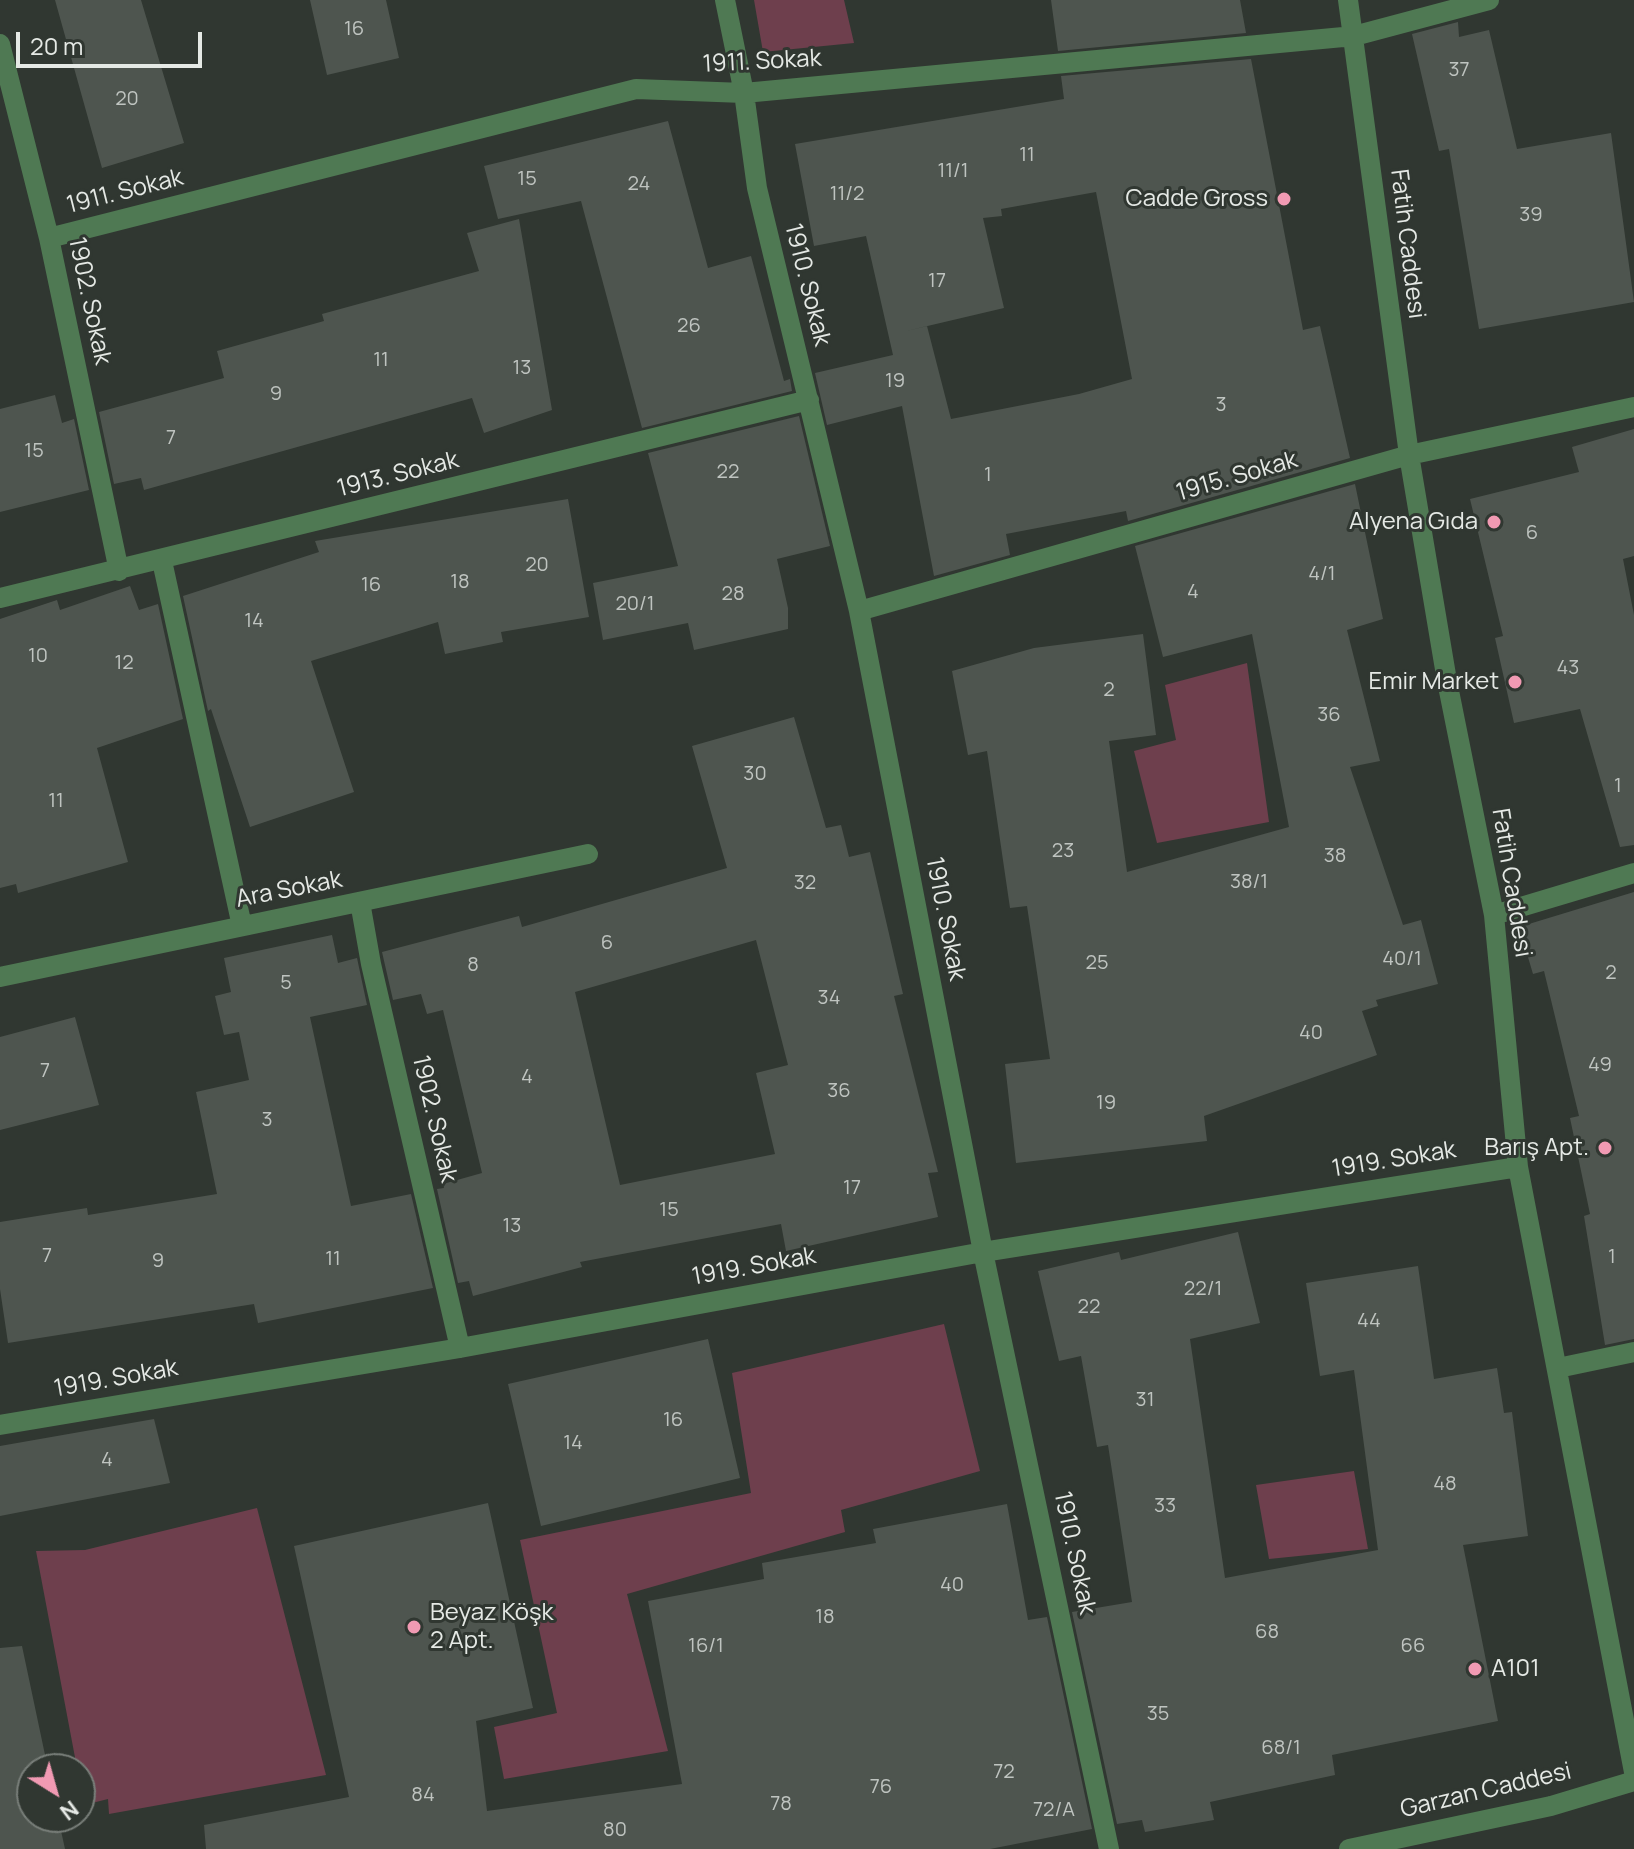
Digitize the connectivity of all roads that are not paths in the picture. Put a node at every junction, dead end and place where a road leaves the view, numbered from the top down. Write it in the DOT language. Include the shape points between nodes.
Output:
graph roads {
  1 [pos="725,0"];
  2 [pos="1348,0"];
  3 [pos="1489,0"];
  4 [pos="1354,36"];
  5 [pos="0,44"];
  6 [pos="744,93"];
  7 [pos="49,238"];
  8 [pos="809,400"];
  9 [pos="1634,407"];
  10 [pos="1409,455"];
  11 [pos="162,561"];
  12 [pos="119,571"];
  13 [pos="0,598"];
  14 [pos="859,611"];
  15 [pos="588,854"];
  16 [pos="1634,873"];
  17 [pos="360,902"];
  18 [pos="1494,915"];
  19 [pos="242,926"];
  20 [pos="0,977"];
  21 [pos="1518,1167"];
  22 [pos="983,1252"];
  23 [pos="460,1348"];
  24 [pos="1634,1352"];
  25 [pos="1558,1368"];
  26 [pos="0,1425"];
  27 [pos="1634,1772"];
  28 [pos="1634,1781"];
  29 [pos="1109,1849"];
  30 [pos="1349,1849"];
  1 -- 6 [label="street, 1910. Sokak"];
  2 -- 4 [label="street, Fatih Caddesi"];
  3 -- 4 [label="street, 1911. Sokak"];
  4 -- 6 [label="street, 1911. Sokak"];
  4 -- 10 [label="street, Fatih Caddesi"];
  5 -- 7 [label="street, 1902. Sokak"];
  6 -- 7 [label="street, 1911. Sokak" via="636,89"];
  6 -- 8 [label="street, 1910. Sokak" via="757,188"];
  7 -- 12 [label="street, 1902. Sokak"];
  8 -- 11 [label="street, 1913. Sokak"];
  8 -- 14 [label="street, 1910. Sokak"];
  9 -- 10 [label="street, 1915. Sokak"];
  10 -- 14 [label="street, 1915. Sokak"];
  10 -- 18 [label="street, Fatih Caddesi"];
  11 -- 12 [label="street, 1913. Sokak"];
  11 -- 19 [label="street"];
  12 -- 13 [label="street, 1913. Sokak"];
  14 -- 22 [label="street, 1910. Sokak"];
  15 -- 17 [label="street, Ara Sokak"];
  16 -- 18 [label="street"];
  17 -- 19 [label="street, Ara Sokak"];
  17 -- 23 [label="street, 1902. Sokak"];
  18 -- 21 [label="street, Fatih Caddesi"];
  19 -- 20 [label="street, Ara Sokak"];
  21 -- 22 [label="street, 1919. Sokak"];
  21 -- 25 [label="street, Fatih Caddesi"];
  22 -- 23 [label="street, 1919. Sokak"];
  22 -- 29 [label="street, 1910. Sokak"];
  23 -- 26 [label="street, 1919. Sokak"];
  24 -- 25 [label="street"];
  25 -- 27 [label="street, Fatih Caddesi"];
  28 -- 30 [label="street, Garzan Caddesi" via="1551,1806"];
}
